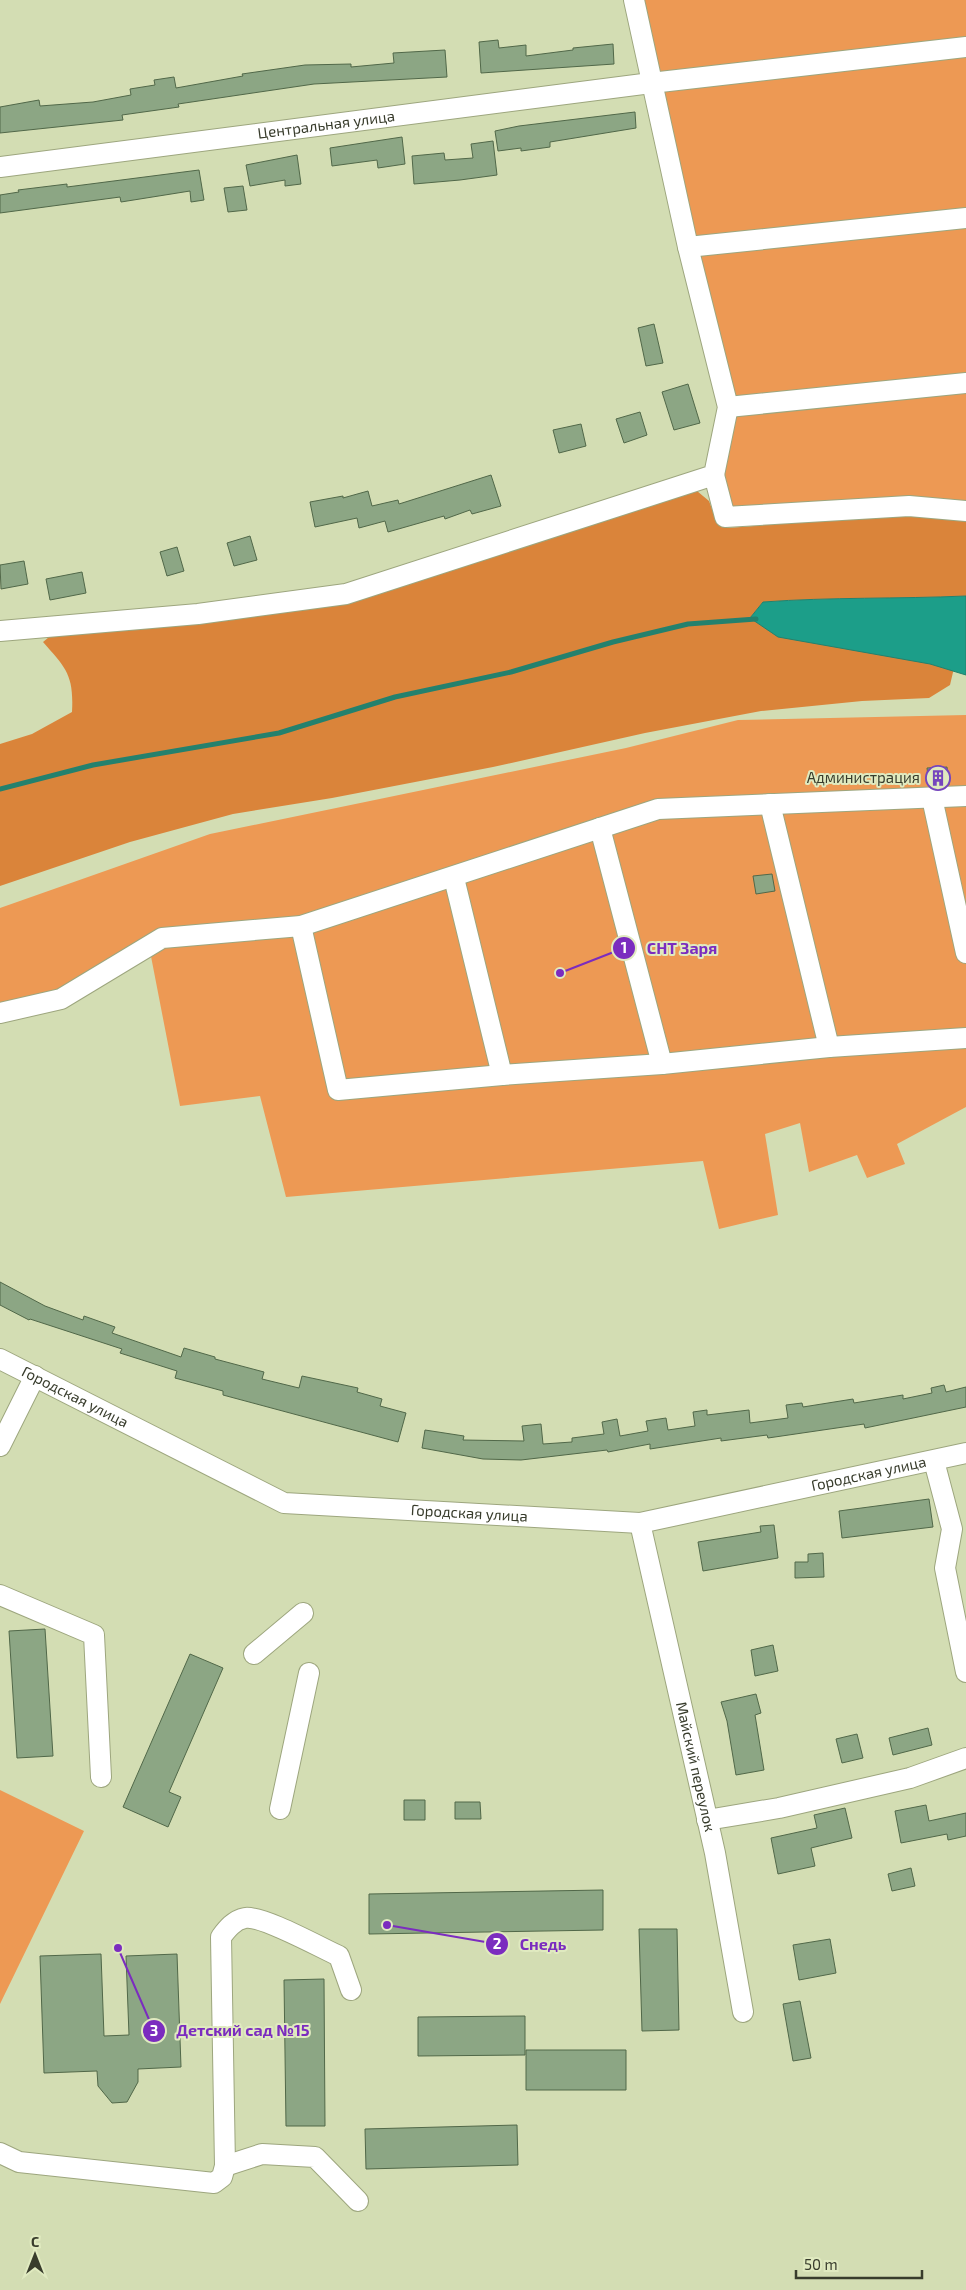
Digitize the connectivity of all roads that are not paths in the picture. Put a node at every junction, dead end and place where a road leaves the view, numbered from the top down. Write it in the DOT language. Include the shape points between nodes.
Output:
graph roads {
  1 [pos="634,0"];
  2 [pos="966,47"];
  3 [pos="651,83"];
  4 [pos="0,167"];
  5 [pos="966,218"];
  6 [pos="688,247"];
  7 [pos="966,383"];
  8 [pos="728,406"];
  9 [pos="714,475"];
  10 [pos="966,511"];
  11 [pos="0,631"];
  12 [pos="966,796"];
  13 [pos="932,798"];
  14 [pos="770,804"];
  15 [pos="600,828"];
  16 [pos="454,878"];
  17 [pos="301,926"];
  18 [pos="966,953"];
  19 [pos="0,1013"];
  20 [pos="966,1038"];
  21 [pos="829,1047"];
  22 [pos="662,1064"];
  23 [pos="502,1075"];
  24 [pos="0,1359"];
  25 [pos="34,1376"];
  26 [pos="0,1446"];
  27 [pos="966,1453"];
  28 [pos="934,1461"];
  29 [pos="640,1523"];
  30 [pos="0,1595"];
  31 [pos="303,1613"];
  32 [pos="254,1654"];
  33 [pos="309,1672"];
  34 [pos="966,1672"];
  35 [pos="966,1758"];
  36 [pos="101,1777"];
  37 [pos="280,1809"];
  38 [pos="707,1820"];
  39 [pos="351,1990"];
  40 [pos="743,2012"];
  41 [pos="0,2153"];
  42 [pos="225,2166"];
  43 [pos="358,2201"];
  1 -- 3 [label="street"];
  2 -- 3 [label="street, Центральная улица"];
  3 -- 4 [label="street, Центральная улица"];
  3 -- 6 [label="street"];
  5 -- 6 [label="street"];
  6 -- 8 [label="street"];
  7 -- 8 [label="street"];
  8 -- 9 [label="street"];
  9 -- 10 [label="street" via="725,517 910,506"];
  9 -- 11 [label="street" via="346,594 198,614"];
  12 -- 13 [label="street"];
  13 -- 14 [label="street"];
  13 -- 18 [label="street"];
  14 -- 15 [label="street" via="658,809"];
  14 -- 21 [label="street"];
  15 -- 16 [label="street"];
  15 -- 22 [label="street"];
  16 -- 17 [label="street"];
  16 -- 23 [label="street"];
  17 -- 19 [label="street" via="162,938 61,999"];
  17 -- 23 [label="street" via="338,1090"];
  20 -- 21 [label="street"];
  21 -- 22 [label="street"];
  22 -- 23 [label="street"];
  24 -- 25 [label="street, Городская улица"];
  25 -- 26 [label="street"];
  25 -- 29 [label="street, Городская улица" via="284,1503"];
  27 -- 28 [label="street, Городская улица"];
  28 -- 29 [label="street, Городская улица"];
  28 -- 34 [label="street" via="952,1529 945,1568"];
  29 -- 38 [label="street, Майский переулок"];
  30 -- 36 [label="street" via="94,1635"];
  31 -- 32 [label="street"];
  33 -- 37 [label="street"];
  35 -- 38 [label="street" via="910,1778 779,1808"];
  38 -- 40 [label="street, Майский переулок"];
  39 -- 42 [label="street" via="339,1956 265,1922 246,1918 232,1924 221,1937"];
  41 -- 42 [label="street" via="19,2162 214,2183 222,2177"];
  42 -- 43 [label="street" via="262,2154 315,2157"];
}
